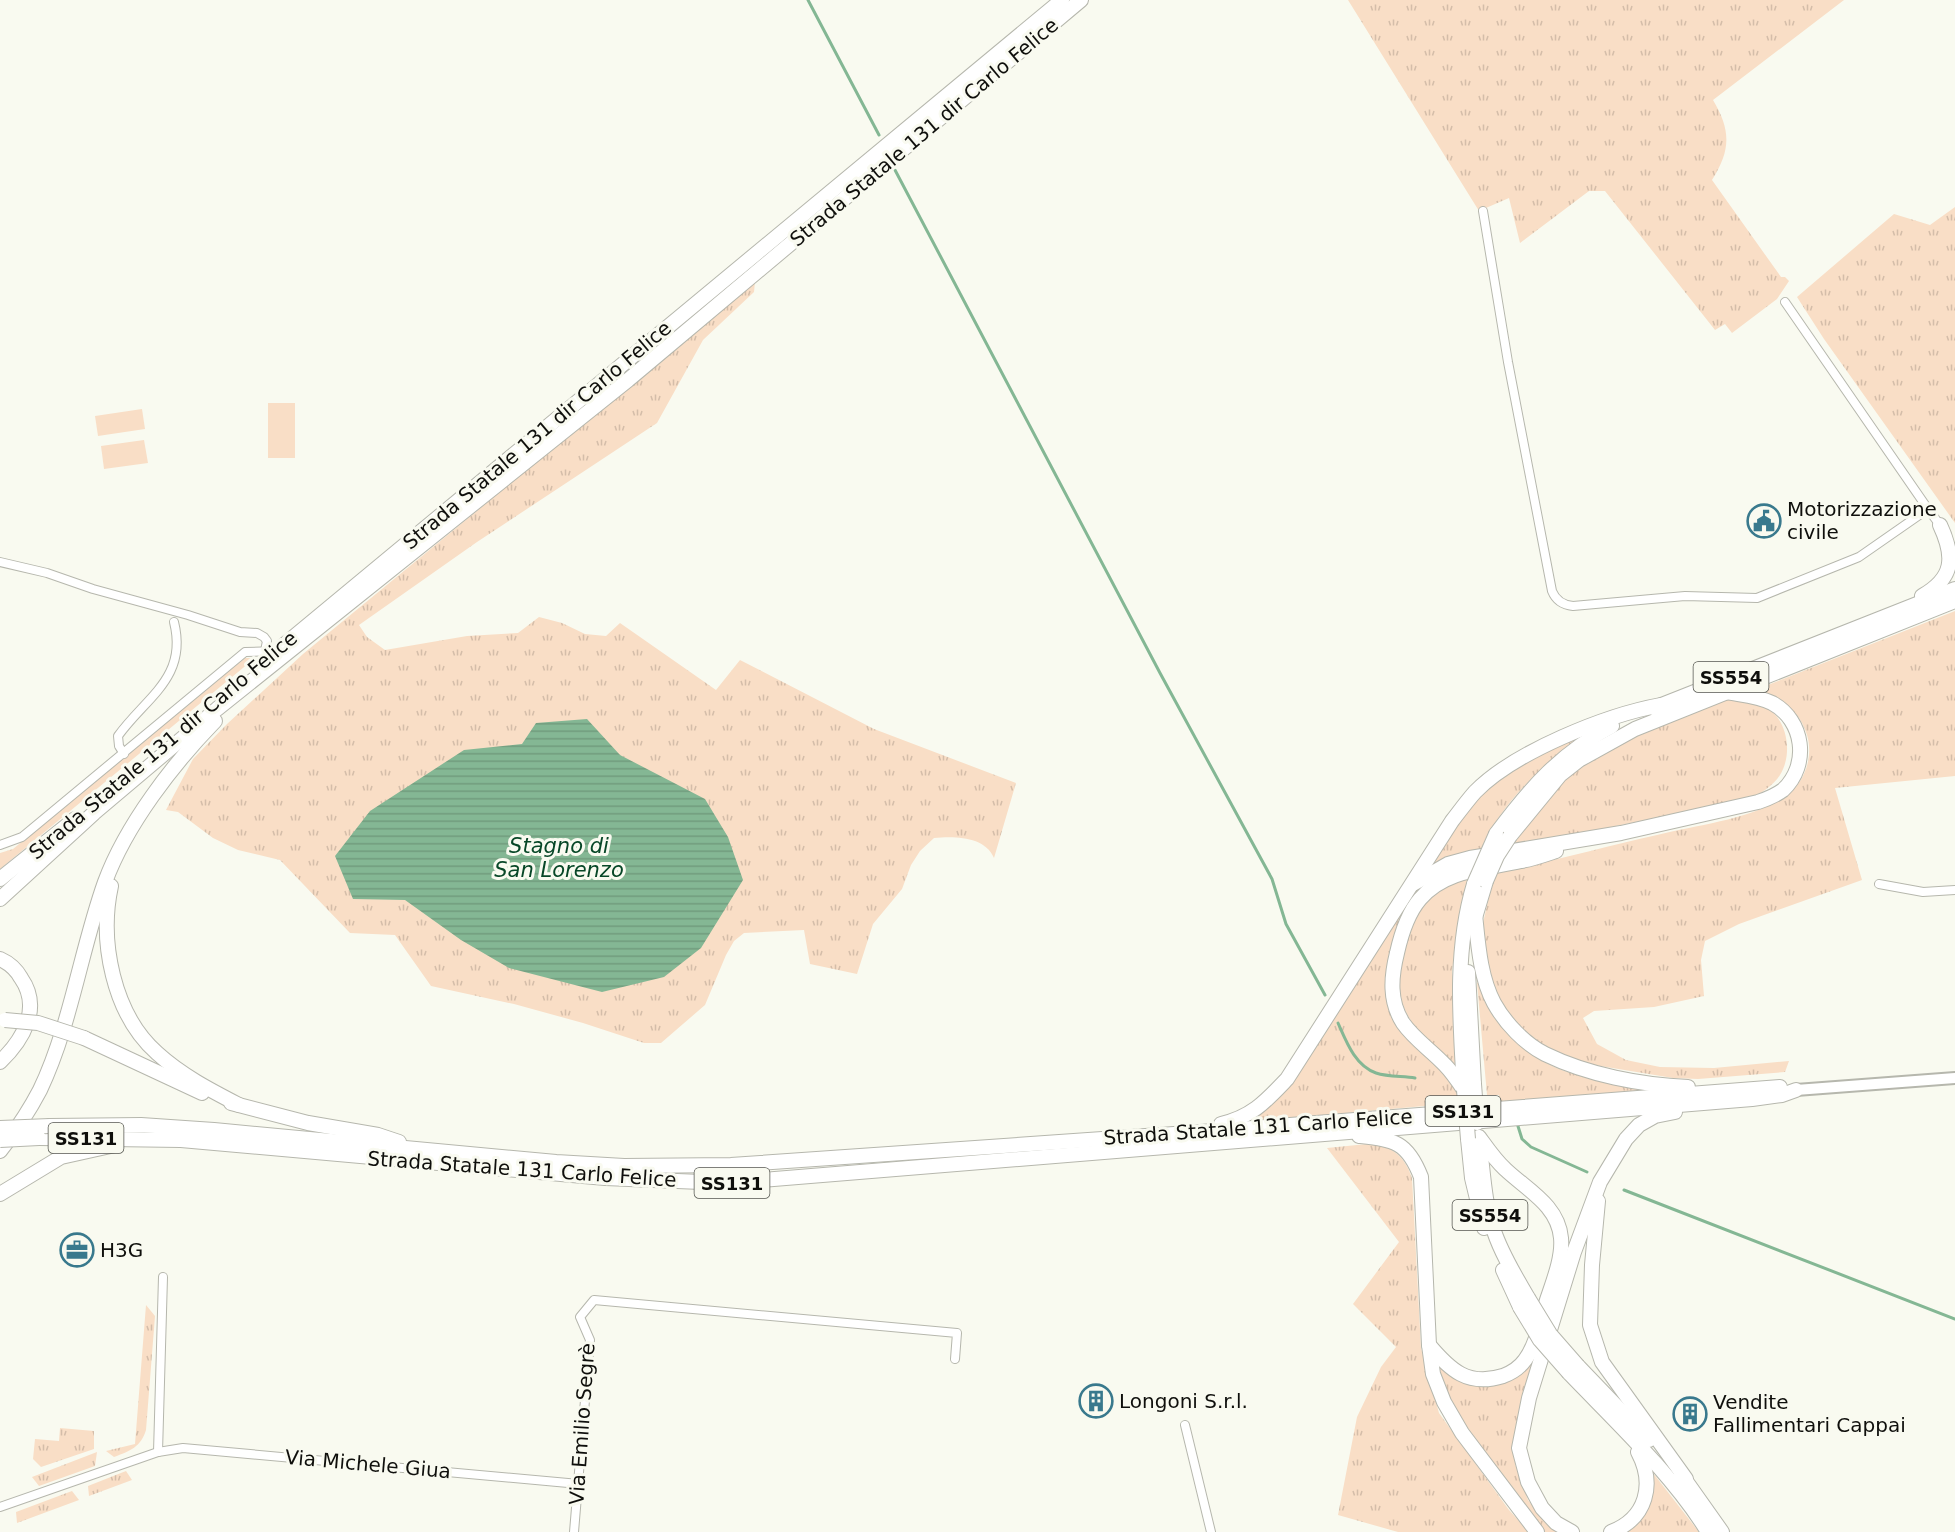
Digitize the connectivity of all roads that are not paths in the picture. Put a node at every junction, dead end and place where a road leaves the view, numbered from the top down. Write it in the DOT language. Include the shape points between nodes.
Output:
graph roads {
  1 [pos="1062,0"];
  2 [pos="1081,0"];
  3 [pos="1483,211"];
  4 [pos="1785,302"];
  5 [pos="1928,509"];
  6 [pos="1940,525"];
  7 [pos="1955,534"];
  8 [pos="0,562"];
  9 [pos="1955,589"];
  10 [pos="1955,600"];
  11 [pos="1916,605"];
  12 [pos="174,622"];
  13 [pos="271,651"];
  14 [pos="264,673"];
  15 [pos="1726,692"];
  16 [pos="1661,705"];
  17 [pos="124,754"];
  18 [pos="144,810"];
  19 [pos="1621,833"];
  20 [pos="1503,835"];
  21 [pos="0,845"];
  22 [pos="12,871"];
  23 [pos="0,879"];
  24 [pos="1480,882"];
  25 [pos="0,884"];
  26 [pos="1879,884"];
  27 [pos="1409,887"];
  28 [pos="1955,890"];
  29 [pos="0,899"];
  30 [pos="1475,914"];
  31 [pos="0,959"];
  32 [pos="2,1020"];
  33 [pos="0,1062"];
  34 [pos="1955,1078"];
  35 [pos="1469,1087"];
  36 [pos="1796,1090"];
  37 [pos="1752,1094"];
  38 [pos="239,1105"];
  39 [pos="0,1128"];
  40 [pos="1331,1132"];
  41 [pos="1475,1133"];
  42 [pos="1174,1134"];
  43 [pos="0,1140"];
  44 [pos="418,1149"];
  45 [pos="0,1151"];
  46 [pos="383,1159"];
  47 [pos="1600,1182"];
  48 [pos="0,1194"];
  49 [pos="163,1277"];
  50 [pos="1429,1345"];
  51 [pos="955,1359"];
  52 [pos="1573,1369"];
  53 [pos="1185,1425"];
  54 [pos="1632,1439"];
  55 [pos="158,1452"];
  56 [pos="1686,1479"];
  57 [pos="579,1484"];
  58 [pos="0,1507"];
  59 [pos="574,1532"];
  60 [pos="1211,1532"];
  61 [pos="1537,1532"];
  62 [pos="1572,1532"];
  63 [pos="1611,1532"];
  64 [pos="1708,1532"];
  65 [pos="1722,1532"];
  1 -- 13 [label="highway, Strada Statale 131 dir Carlo Felice"];
  2 -- 14 [label="highway, Strada Statale 131 dir Carlo Felice" via="628,380"];
  3 -- 5 [label="street" via="1510,373 1556,599 1573,606 1685,596 1757,598 1859,556"];
  4 -- 5 [label="street"];
  5 -- 6 [label="street"];
  6 -- 7 [label="highway"];
  6 -- 11 [label="highway" via="1949,553 1949,569 1942,582 1919,597"];
  8 -- 13 [label="street" via="240,632 257,633 264,637"];
  9 -- 11 [label="highway, SS554"];
  10 -- 15 [label="highway, SS554"];
  11 -- 16 [label="highway, SS554"];
  12 -- 17 [label="street" via="178,638 176,661 147,705 118,736"];
  13 -- 17 [label="street" via="245,652"];
  13 -- 22 [label="highway, Strada Statale 131 dir Carlo Felice"];
  14 -- 18 [label="highway" via="187,752"];
  14 -- 29 [label="highway" via="94,813"];
  15 -- 19 [label="highway" via="1772,703 1791,719 1801,752 1787,785 1773,797 1758,802"];
  15 -- 20 [label="highway, SS554" via="1635,729 1579,760"];
  16 -- 20 [label="highway, SS554" via="1600,733 1563,758 1521,800"];
  16 -- 27 [label="highway" via="1630,711 1565,737 1527,754 1500,772 1476,792 1452,821"];
  17 -- 21 [label="street" via="22,837"];
  18 -- 38 [label="highway" via="109,896 106,936 112,972 121,999 155,1052 200,1084"];
  18 -- 45 [label="highway" via="106,879 57,1048 40,1090"];
  19 -- 27 [label="highway" via="1470,858 1448,864"];
  19 -- 35 [label="highway" via="1448,878 1421,898 1410,915 1392,970 1393,1001 1403,1023 1425,1048"];
  20 -- 24 [label="highway, SS554, bridge"];
  22 -- 23 [label="highway"];
  22 -- 25 [label="highway"];
  24 -- 30 [label="highway, SS554"];
  24 -- 35 [label="highway, SS554" via="1468,903 1460,949 1459,999"];
  26 -- 28 [label="street" via="1923,892"];
  27 -- 42 [label="highway" via="1287,1079 1257,1109 1236,1120 1180,1127"];
  30 -- 35 [label="highway, SS554" via="1467,956"];
  30 -- 37 [label="highway" via="1481,963 1493,1002 1514,1030 1544,1053 1585,1070 1650,1083 1691,1087 1738,1084"];
  31 -- 33 [label="highway" via="19,974 32,1005 18,1042"];
  32 -- 38 [label="highway, bridge" via="50,1026 84,1038 180,1084"];
  34 -- 36 [label="main road"];
  35 -- 41 [label="highway, SS554, bridge"];
  36 -- 37 [label="highway, Strada Statale 131 Carlo Felice / SS131" via="1780,1087"];
  37 -- 40 [label="highway, Strada Statale 131 Carlo Felice / SS131"];
  37 -- 42 [label="highway, Strada Statale 131 Carlo Felice / SS131"];
  37 -- 47 [label="highway" via="1740,1106 1672,1112 1639,1125"];
  38 -- 44 [label="highway" via="308,1123 378,1134"];
  39 -- 44 [label="highway, Strada Statale 131 Carlo Felice / SS131, bridge" via="141,1125"];
  40 -- 46 [label="highway, Strada Statale 131 Carlo Felice / SS131" via="725,1183 605,1178"];
  40 -- 50 [label="highway" via="1387,1140 1414,1159 1421,1178"];
  41 -- 50 [label="highway" via="1504,1169 1553,1212 1561,1238 1558,1267 1533,1344 1524,1361 1510,1373 1492,1379 1460,1374"];
  41 -- 52 [label="highway, SS554, bridge" via="1493,1231 1523,1303"];
  42 -- 44 [label="highway, Strada Statale 131 Carlo Felice / SS131" via="731,1165 624,1166"];
  43 -- 46 [label="highway, Strada Statale 131 Carlo Felice / SS131, bridge" via="181,1140"];
  46 -- 48 [label="highway" via="331,1161 119,1145 61,1157"];
  47 -- 56 [label="highway" via="1590,1325 1602,1362"];
  47 -- 62 [label="highway" via="1529,1398 1519,1448 1528,1482 1542,1508"];
  49 -- 55 [label="street"];
  50 -- 61 [label="highway" via="1433,1374 1444,1402 1462,1433"];
  51 -- 57 [label="street, Via Emilio Segrè" via="957,1333 594,1300 580,1317 590,1340"];
  52 -- 54 [label="highway, SS554"];
  52 -- 56 [label="highway, SS554"];
  53 -- 60 [label="street"];
  54 -- 63 [label="highway" via="1645,1468 1647,1489 1642,1507 1621,1528"];
  54 -- 64 [label="highway, SS554" via="1694,1509"];
  55 -- 57 [label="street, Via Michele Giua" via="208,1449"];
  55 -- 58 [label="street, Via Michele Giua"];
  56 -- 65 [label="highway, SS554"];
  57 -- 59 [label="street, Via Emilio Segrè"];
}
